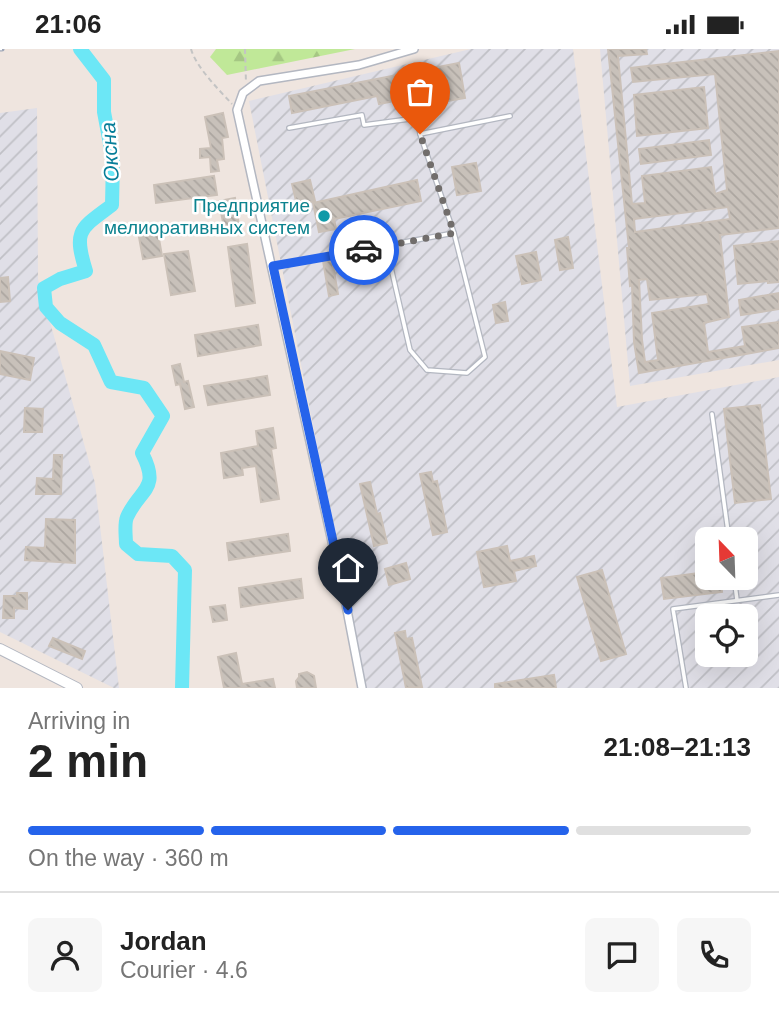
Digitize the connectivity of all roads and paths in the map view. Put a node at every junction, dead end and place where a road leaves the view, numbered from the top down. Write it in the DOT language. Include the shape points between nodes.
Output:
graph roads {
  1 [pos="191,49"];
  2 [pos="245,49"];
  3 [pos="414,49"];
  4 [pos="247,90"];
  5 [pos="237,110"];
  6 [pos="510,116"];
  7 [pos="289,128"];
  8 [pos="420,134"];
  9 [pos="454,233"];
  10 [pos="386,246"];
  11 [pos="273,266"];
  12 [pos="712,414"];
  13 [pos="727,527"];
  14 [pos="736,590"];
  15 [pos="779,595"];
  16 [pos="737,600"];
  17 [pos="0,649"];
  18 [pos="77,688"];
  19 [pos="362,688"];
  20 [pos="686,688"];
  1 -- 5 [label="path"];
  2 -- 4 [label="path"];
  3 -- 4 [label="street" via="359,65 259,81"];
  4 -- 5 [label="street"];
  5 -- 11 [label="street"];
  6 -- 8 [label="lane"];
  7 -- 8 [label="lane" via="362,115 364,125 417,118"];
  8 -- 9 [label="lane"];
  9 -- 10 [label="lane"];
  9 -- 10 [label="lane" via="485,357 467,373 427,370 410,351"];
  10 -- 11 [label="lane"];
  11 -- 19 [label="street"];
  12 -- 13 [label="lane"];
  14 -- 16 [label="lane"];
  15 -- 16 [label="lane"];
  16 -- 20 [label="lane" via="673,608"];
  17 -- 18 [label="main road"];
}
